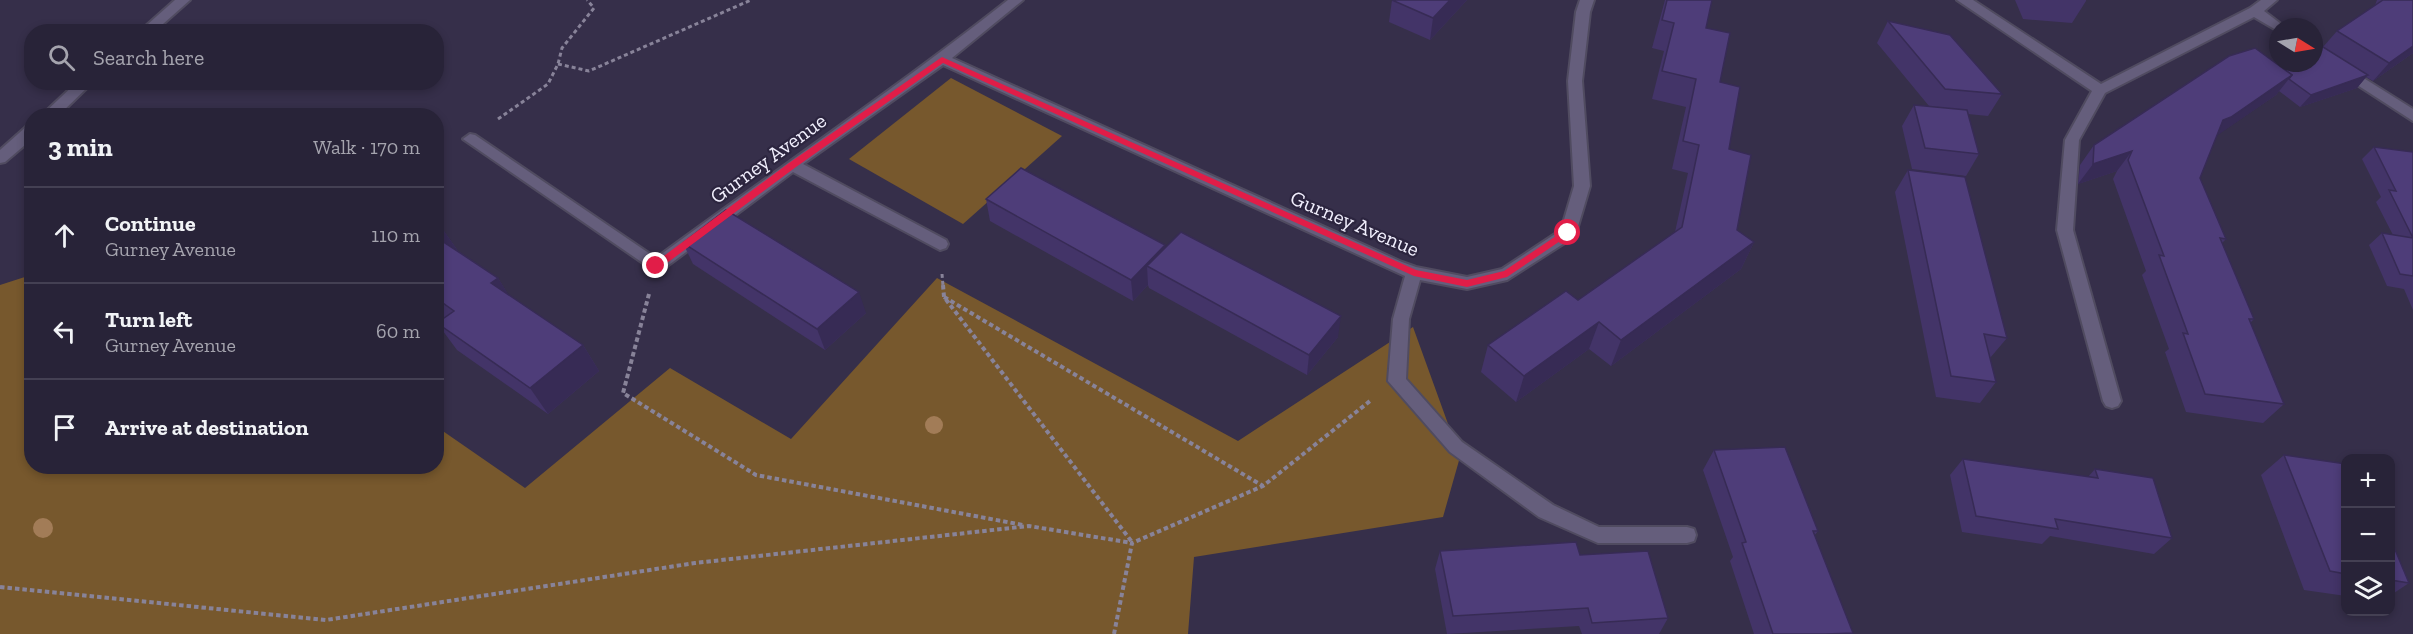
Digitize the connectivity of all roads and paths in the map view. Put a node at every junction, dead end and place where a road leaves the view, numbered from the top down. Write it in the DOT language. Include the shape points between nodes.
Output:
graph roads {
  1 [pos="183,0"];
  2 [pos="587,0"];
  3 [pos="751,0"];
  4 [pos="1016,0"];
  5 [pos="1587,0"];
  6 [pos="1964,0"];
  7 [pos="2270,0"];
  8 [pos="2254,11"];
  9 [pos="2269,21"];
  10 [pos="154,24"];
  11 [pos="2323,57"];
  12 [pos="942,59"];
  13 [pos="558,64"];
  14 [pos="77,90"];
  15 [pos="2100,90"];
  16 [pos="57,108"];
  17 [pos="2413,116"];
  18 [pos="24,137"];
  19 [pos="470,139"];
  20 [pos="0,158"];
  21 [pos="792,165"];
  22 [pos="940,244"];
  23 [pos="656,266"];
  24 [pos="1414,273"];
  25 [pos="944,297"];
  26 [pos="1397,381"];
  27 [pos="2112,401"];
  28 [pos="1263,486"];
  29 [pos="1029,526"];
  30 [pos="1687,535"];
  31 [pos="1132,543"];
  32 [pos="0,587"];
  33 [pos="1114,634"];
  1 -- 10 [label="street"];
  2 -- 13 [label="path" via="594,8 562,48"];
  3 -- 13 [label="path" via="589,71"];
  4 -- 12 [label="street, Gurney Avenue"];
  5 -- 24 [label="street, Gurney Avenue" via="1575,81 1582,186 1568,233 1507,274 1467,284"];
  6 -- 15 [label="street"];
  7 -- 8 [label="street"];
  8 -- 9 [label="street"];
  8 -- 15 [label="street"];
  11 -- 17 [label="street"];
  12 -- 21 [label="street, Gurney Avenue"];
  12 -- 24 [label="street, Gurney Avenue"];
  13 -- 19 [label="path" via="548,84"];
  14 -- 16 [label="street"];
  15 -- 27 [label="street" via="2072,140 2065,230"];
  18 -- 20 [label="street"];
  19 -- 23 [label="street"];
  21 -- 22 [label="street"];
  21 -- 23 [label="street, Gurney Avenue"];
  22 -- 25 [label="path"];
  23 -- 29 [label="path" via="623,393 756,475"];
  24 -- 26 [label="street" via="1401,319"];
  25 -- 28 [label="path"];
  25 -- 31 [label="path"];
  26 -- 28 [label="path"];
  26 -- 30 [label="street" via="1456,447 1546,511 1598,535"];
  28 -- 31 [label="path"];
  29 -- 31 [label="path"];
  29 -- 32 [label="path" via="695,563 326,620"];
  31 -- 33 [label="path"];
}
